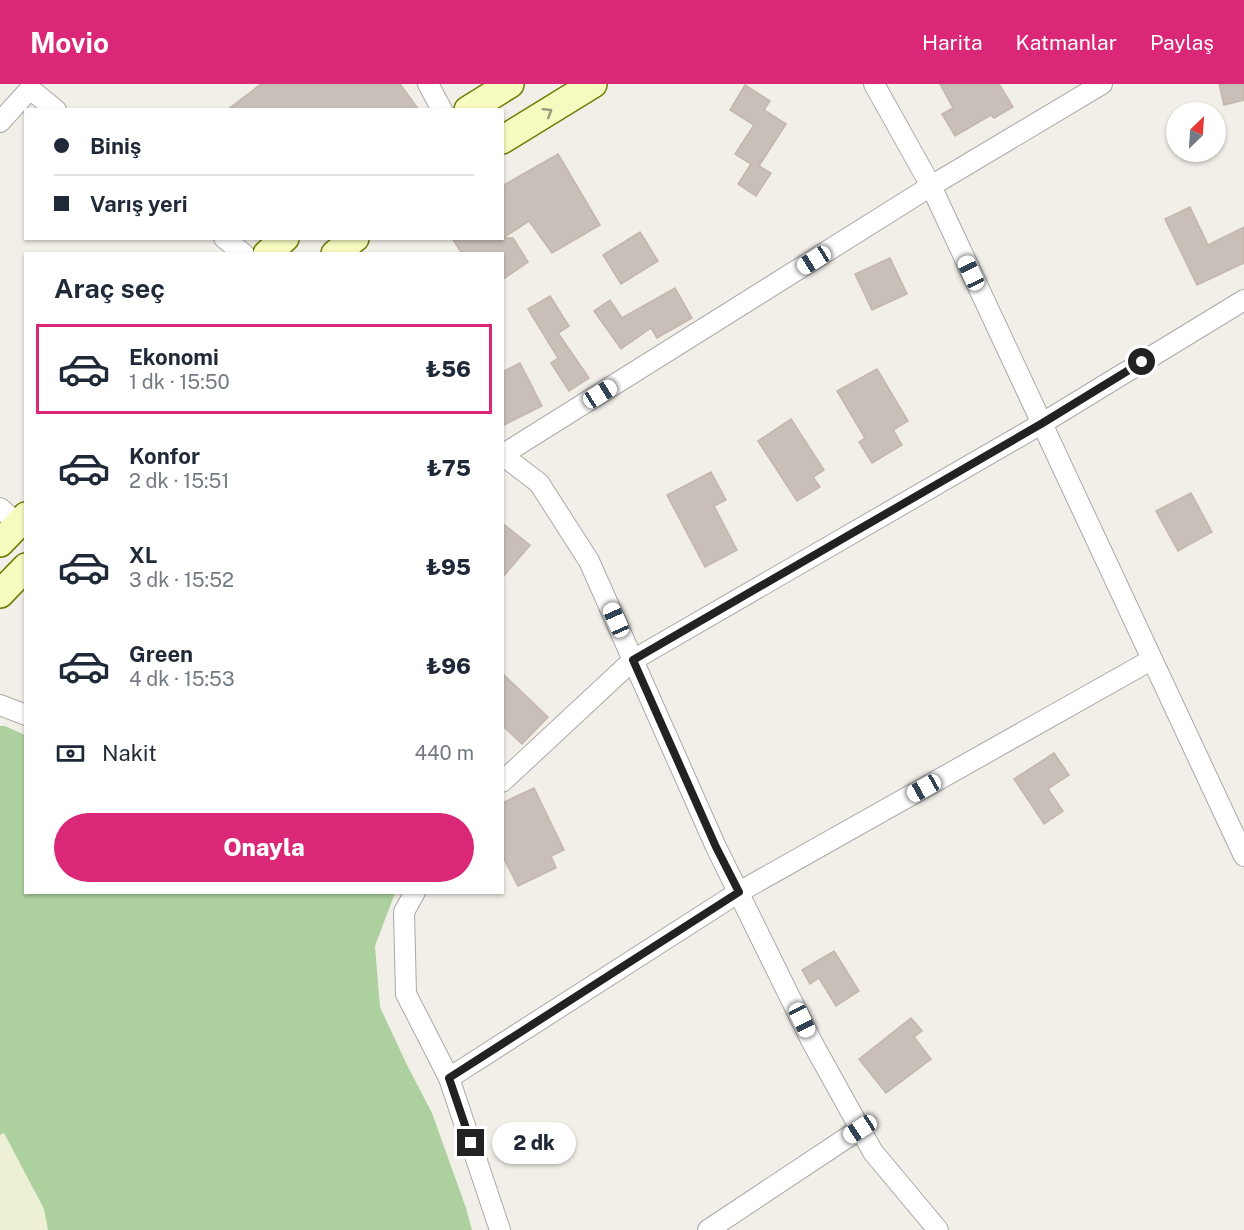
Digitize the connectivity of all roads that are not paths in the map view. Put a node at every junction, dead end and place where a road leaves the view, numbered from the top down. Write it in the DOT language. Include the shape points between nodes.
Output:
graph roads {
  1 [pos="428,84"];
  2 [pos="510,84"];
  3 [pos="593,84"];
  4 [pos="874,84"];
  5 [pos="1102,84"];
  6 [pos="30,86"];
  7 [pos="54,108"];
  8 [pos="441,108"];
  9 [pos="471,108"];
  10 [pos="0,122"];
  11 [pos="504,139"];
  12 [pos="931,186"];
  13 [pos="226,240"];
  14 [pos="283,240"];
  15 [pos="352,240"];
  16 [pos="242,252"];
  17 [pos="269,252"];
  18 [pos="338,252"];
  19 [pos="1244,300"];
  20 [pos="1041,424"];
  21 [pos="504,454"];
  22 [pos="504,457"];
  23 [pos="24,569"];
  24 [pos="0,594"];
  25 [pos="633,660"];
  26 [pos="1151,660"];
  27 [pos="2,704"];
  28 [pos="24,714"];
  29 [pos="504,779"];
  30 [pos="1244,856"];
  31 [pos="739,892"];
  32 [pos="414,894"];
  33 [pos="449,1078"];
  34 [pos="860,1129"];
  35 [pos="500,1230"];
  36 [pos="708,1230"];
  37 [pos="939,1230"];
  1 -- 8 [label="street"];
  2 -- 9 [label="main road"];
  11 -- 3 [label="main road, one-way"];
  4 -- 12 [label="street"];
  5 -- 12 [label="street"];
  6 -- 7 [label="street"];
  6 -- 10 [label="street"];
  12 -- 20 [label="street"];
  12 -- 21 [label="street"];
  13 -- 16 [label="street"];
  14 -- 17 [label="main road"];
  15 -- 18 [label="main road"];
  19 -- 20 [label="street"];
  20 -- 25 [label="street"];
  20 -- 26 [label="street"];
  22 -- 25 [label="street" via="539,483 589,561"];
  23 -- 24 [label="main road"];
  25 -- 29 [label="street"];
  25 -- 31 [label="street"];
  26 -- 30 [label="street"];
  26 -- 31 [label="street"];
  27 -- 28 [label="street"];
  31 -- 33 [label="street"];
  31 -- 34 [label="street" via="812,1042"];
  32 -- 33 [label="street" via="404,912 406,994"];
  33 -- 35 [label="street"];
  34 -- 36 [label="street"];
  34 -- 37 [label="street" via="873,1152"];
}
